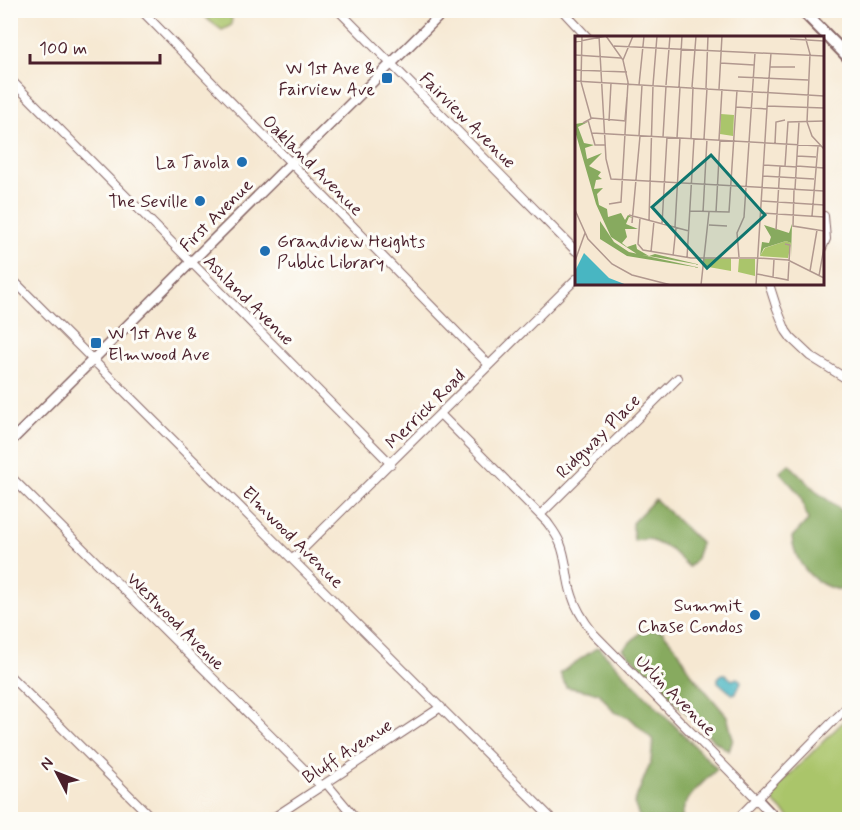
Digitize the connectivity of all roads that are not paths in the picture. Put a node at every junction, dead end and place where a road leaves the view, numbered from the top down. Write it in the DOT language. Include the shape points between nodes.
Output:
graph roads {
  1 [pos="141,10"];
  2 [pos="338,10"];
  3 [pos="445,10"];
  4 [pos="562,10"];
  5 [pos="809,13"];
  6 [pos="586,36"];
  7 [pos="849,59"];
  8 [pos="391,64"];
  9 [pos="10,79"];
  10 [pos="291,164"];
  11 [pos="824,216"];
  12 [pos="824,244"];
  13 [pos="575,250"];
  14 [pos="191,263"];
  15 [pos="10,277"];
  16 [pos="575,280"];
  17 [pos="773,285"];
  18 [pos="93,359"];
  19 [pos="489,365"];
  20 [pos="678,378"];
  21 [pos="849,381"];
  22 [pos="440,414"];
  23 [pos="10,442"];
  24 [pos="391,464"];
  25 [pos="10,476"];
  26 [pos="540,515"];
  27 [pos="293,559"];
  28 [pos="10,676"];
  29 [pos="849,704"];
  30 [pos="441,707"];
  31 [pos="323,785"];
  32 [pos="757,799"];
  33 [pos="154,819"];
  34 [pos="270,819"];
  35 [pos="357,819"];
  36 [pos="553,819"];
  37 [pos="736,819"];
  38 [pos="777,819"];
  1 -- 10 [label="street, Oakland Avenue"];
  2 -- 8 [label="street, Fairview Avenue"];
  3 -- 8 [label="street, First Avenue"];
  4 -- 6 [label="street"];
  5 -- 7 [label="main road"];
  8 -- 10 [label="street, First Avenue"];
  8 -- 13 [label="street, Fairview Avenue"];
  9 -- 14 [label="street, Ashland Avenue"];
  10 -- 14 [label="street, First Avenue"];
  10 -- 19 [label="street, Oakland Avenue"];
  11 -- 12 [label="street"];
  14 -- 18 [label="street, First Avenue"];
  14 -- 24 [label="street, Ashland Avenue"];
  15 -- 18 [label="street, Elmwood Avenue"];
  16 -- 19 [label="street, Merrick Road"];
  17 -- 21 [label="street" via="776,306 791,338 810,356"];
  18 -- 23 [label="street, First Avenue"];
  18 -- 27 [label="street, Elmwood Avenue"];
  19 -- 22 [label="street, Merrick Road"];
  20 -- 26 [label="street, Ridgway Place"];
  22 -- 24 [label="street, Merrick Road"];
  22 -- 26 [label="street, Urlin Avenue"];
  24 -- 27 [label="street, Merrick Road"];
  25 -- 31 [label="street, Westwood Avenue"];
  26 -- 32 [label="street, Urlin Avenue" via="560,543 571,594 593,633"];
  27 -- 30 [label="street, Elmwood Avenue"];
  28 -- 33 [label="street"];
  29 -- 32 [label="street"];
  30 -- 31 [label="street, Bluff Avenue"];
  30 -- 36 [label="street, Elmwood Avenue"];
  31 -- 34 [label="street, Bluff Avenue"];
  31 -- 35 [label="street, Westwood Avenue"];
  32 -- 37 [label="street"];
  32 -- 38 [label="street, Urlin Avenue"];
}
